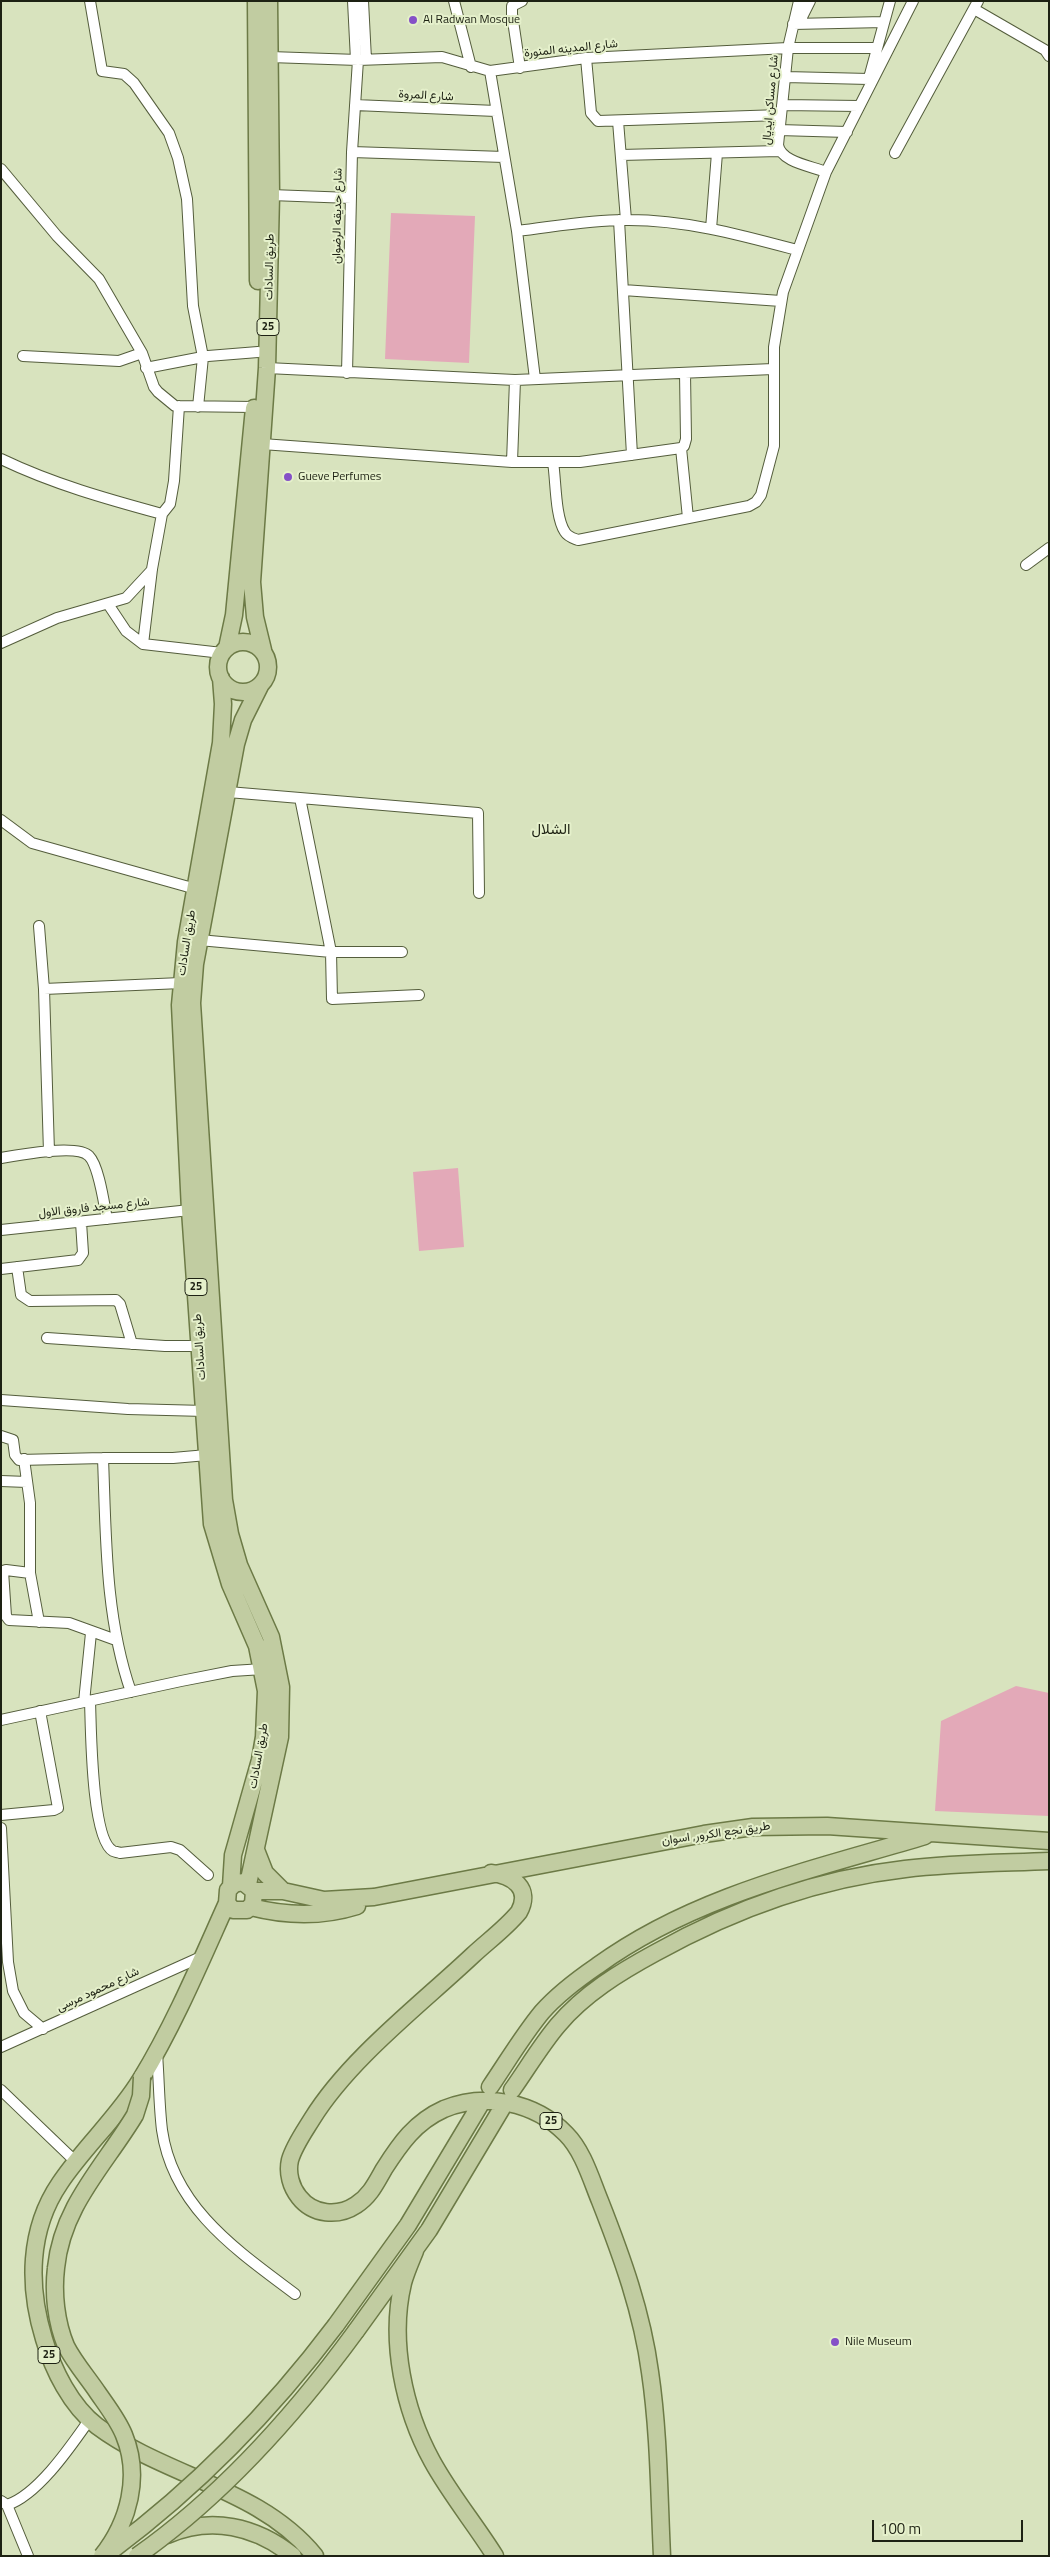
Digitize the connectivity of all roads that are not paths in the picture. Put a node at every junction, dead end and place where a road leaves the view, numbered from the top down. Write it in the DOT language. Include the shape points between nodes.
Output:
graph roads {
  1 [pos="90,1"];
  2 [pos="256,1"];
  3 [pos="269,1"];
  4 [pos="353,1"];
  5 [pos="363,1"];
  6 [pos="454,1"];
  7 [pos="522,1"];
  8 [pos="799,1"];
  9 [pos="810,1"];
  10 [pos="890,1"];
  11 [pos="912,1"];
  12 [pos="976,5"];
  13 [pos="884,22"];
  14 [pos="796,24"];
  15 [pos="788,48"];
  16 [pos="877,48"];
  17 [pos="1049,56"];
  18 [pos="270,57"];
  19 [pos="586,58"];
  20 [pos="360,59"];
  21 [pos="471,67"];
  22 [pos="520,68"];
  23 [pos="490,71"];
  24 [pos="785,77"];
  25 [pos="869,79"];
  26 [pos="862,101"];
  27 [pos="355,105"];
  28 [pos="782,110"];
  29 [pos="496,111"];
  30 [pos="618,121"];
  31 [pos="779,130"];
  32 [pos="846,132"];
  33 [pos="779,151"];
  34 [pos="352,152"];
  35 [pos="717,152"];
  36 [pos="895,153"];
  37 [pos="621,156"];
  38 [pos="504,157"];
  39 [pos="1,169"];
  40 [pos="826,172"];
  41 [pos="272,195"];
  42 [pos="351,198"];
  43 [pos="622,220"];
  44 [pos="711,229"];
  45 [pos="517,231"];
  46 [pos="797,250"];
  47 [pos="623,290"];
  48 [pos="781,301"];
  49 [pos="258,352"];
  50 [pos="142,354"];
  51 [pos="22,356"];
  52 [pos="203,357"];
  53 [pos="146,368"];
  54 [pos="267,368"];
  55 [pos="773,369"];
  56 [pos="347,373"];
  57 [pos="685,373"];
  58 [pos="628,374"];
  59 [pos="535,379"];
  60 [pos="515,380"];
  61 [pos="179,406"];
  62 [pos="198,407"];
  63 [pos="254,407"];
  64 [pos="262,444"];
  65 [pos="681,448"];
  66 [pos="632,455"];
  67 [pos="1,459"];
  68 [pos="512,462"];
  69 [pos="553,462"];
  70 [pos="162,514"];
  71 [pos="688,518"];
  72 [pos="1049,548"];
  73 [pos="1026,565"];
  74 [pos="152,569"];
  75 [pos="108,604"];
  76 [pos="1,643"];
  77 [pos="143,644"];
  78 [pos="224,650"];
  79 [pos="263,650"];
  80 [pos="221,678"];
  81 [pos="260,686"];
  82 [pos="228,792"];
  83 [pos="300,798"];
  84 [pos="1,820"];
  85 [pos="196,889"];
  86 [pos="479,893"];
  87 [pos="40,926"];
  88 [pos="199,940"];
  89 [pos="331,952"];
  90 [pos="402,952"];
  91 [pos="181,983"];
  92 [pos="44,989"];
  93 [pos="419,995"];
  94 [pos="49,1152"];
  95 [pos="1,1158"];
  96 [pos="190,1210"];
  97 [pos="107,1219"];
  98 [pos="81,1222"];
  99 [pos="1,1230"];
  100 [pos="17,1267"];
  101 [pos="1,1269"];
  102 [pos="47,1338"];
  103 [pos="132,1344"];
  104 [pos="200,1346"];
  105 [pos="1,1400"];
  106 [pos="205,1411"];
  107 [pos="1,1436"];
  108 [pos="207,1455"];
  109 [pos="103,1458"];
  110 [pos="24,1460"];
  111 [pos="1,1481"];
  112 [pos="27,1482"];
  113 [pos="30,1573"];
  114 [pos="39,1622"];
  115 [pos="91,1633"];
  116 [pos="116,1640"];
  117 [pos="263,1669"];
  118 [pos="131,1692"];
  119 [pos="87,1701"];
  120 [pos="40,1711"];
  121 [pos="1,1720"];
  122 [pos="1,1815"];
  123 [pos="1,1828"];
  124 [pos="937,1833"];
  125 [pos="1049,1841"];
  126 [pos="256,1850"];
  127 [pos="1049,1861"];
  128 [pos="491,1873"];
  129 [pos="208,1875"];
  130 [pos="230,1886"];
  131 [pos="251,1887"];
  132 [pos="283,1891"];
  133 [pos="387,1895"];
  134 [pos="227,1903"];
  135 [pos="251,1907"];
  136 [pos="204,1955"];
  137 [pos="43,2029"];
  138 [pos="1,2047"];
  139 [pos="157,2053"];
  140 [pos="142,2077"];
  141 [pos="490,2087"];
  142 [pos="1,2090"];
  143 [pos="512,2090"];
  144 [pos="480,2105"];
  145 [pos="502,2108"];
  146 [pos="77,2163"];
  147 [pos="415,2251"];
  148 [pos="295,2294"];
  149 [pos="90,2419"];
  150 [pos="4,2503"];
  151 [pos="162,2537"];
  152 [pos="28,2556"];
  153 [pos="103,2556"];
  154 [pos="137,2556"];
  155 [pos="293,2556"];
  156 [pos="315,2556"];
  157 [pos="495,2556"];
  158 [pos="662,2556"];
  1 -- 52 [label="street" via="102,71 124,74 134,83 170,133 178,158 187,199 192,306"];
  2 -- 49 [label="main road, طريق السادات / 25"];
  3 -- 18 [label="main road, طريق السادات / 25"];
  4 -- 20 [label="street"];
  5 -- 20 [label="street"];
  6 -- 21 [label="street"];
  7 -- 22 [label="street" via="512,6"];
  8 -- 14 [label="street, شارع مساكن ايديال"];
  9 -- 14 [label="street"];
  10 -- 13 [label="street"];
  11 -- 26 [label="street"];
  12 -- 17 [label="street" via="1045,50"];
  12 -- 36 [label="street"];
  13 -- 14 [label="street"];
  13 -- 16 [label="street"];
  14 -- 15 [label="street, شارع مساكن ايديال"];
  15 -- 16 [label="street, شارع المدينه المنورة"];
  15 -- 19 [label="street, شارع المدينه المنورة"];
  15 -- 24 [label="street, شارع مساكن ايديال"];
  16 -- 25 [label="street"];
  18 -- 20 [label="street, شارع المدينه المنورة"];
  18 -- 41 [label="main road, طريق السادات / 25"];
  19 -- 22 [label="street, شارع المدينه المنورة"];
  19 -- 30 [label="street" via="592,117 598,121"];
  20 -- 21 [label="street, شارع المدينه المنورة" via="442,56"];
  20 -- 27 [label="street, شارع حديقه الرضوان"];
  21 -- 23 [label="street, شارع المدينه المنورة"];
  22 -- 23 [label="street, شارع المدينه المنورة"];
  23 -- 29 [label="street"];
  24 -- 25 [label="street"];
  24 -- 28 [label="street, شارع مساكن ايديال"];
  25 -- 26 [label="street"];
  26 -- 28 [label="street"];
  26 -- 32 [label="street"];
  27 -- 29 [label="street, شارع المروة"];
  27 -- 34 [label="street, شارع حديقه الرضوان"];
  28 -- 30 [label="street"];
  28 -- 31 [label="street, شارع مساكن ايديال"];
  29 -- 38 [label="street"];
  30 -- 37 [label="street"];
  31 -- 32 [label="street"];
  31 -- 33 [label="street, شارع مساكن ايديال"];
  32 -- 40 [label="street"];
  33 -- 35 [label="street"];
  33 -- 40 [label="street, شارع مساكن ايديال" via="786,158"];
  34 -- 38 [label="street"];
  34 -- 42 [label="street, شارع حديقه الرضوان"];
  35 -- 37 [label="street"];
  35 -- 44 [label="street"];
  37 -- 43 [label="street"];
  38 -- 45 [label="street"];
  39 -- 50 [label="street" via="57,236 99,279"];
  40 -- 46 [label="street"];
  41 -- 42 [label="street"];
  41 -- 54 [label="main road, طريق السادات / 25"];
  42 -- 56 [label="street, شارع حديقه الرضوان"];
  43 -- 44 [label="street"];
  43 -- 45 [label="street"];
  43 -- 47 [label="street"];
  44 -- 46 [label="street"];
  45 -- 59 [label="street"];
  46 -- 48 [label="street"];
  47 -- 48 [label="street"];
  47 -- 58 [label="street"];
  48 -- 55 [label="street"];
  49 -- 52 [label="street"];
  49 -- 63 [label="main road, طريق السادات / 25"];
  50 -- 51 [label="street" via="119,361"];
  50 -- 53 [label="street"];
  52 -- 53 [label="street"];
  52 -- 62 [label="street"];
  53 -- 61 [label="street" via="158,392"];
  54 -- 56 [label="street"];
  54 -- 64 [label="main road, طريق السادات / 25"];
  55 -- 57 [label="street"];
  55 -- 71 [label="street" via="774,446 762,495 748,506"];
  56 -- 60 [label="street"];
  57 -- 58 [label="street"];
  57 -- 65 [label="street" via="686,439"];
  58 -- 59 [label="street"];
  58 -- 66 [label="street"];
  59 -- 60 [label="street"];
  60 -- 68 [label="street"];
  61 -- 62 [label="street"];
  61 -- 70 [label="street" via="174,481 170,504"];
  62 -- 63 [label="street"];
  63 -- 78 [label="main road, طريق السادات / 25" via="234,615"];
  64 -- 68 [label="street"];
  64 -- 79 [label="main road, طريق السادات / 25" via="252,582 255,617"];
  65 -- 66 [label="street"];
  65 -- 71 [label="street"];
  66 -- 69 [label="street"];
  67 -- 70 [label="street" via="99,497"];
  68 -- 69 [label="street"];
  69 -- 71 [label="street" via="560,518 571,538 578,540"];
  70 -- 74 [label="street"];
  72 -- 73 [label="street"];
  74 -- 75 [label="street" via="126,598"];
  74 -- 77 [label="street"];
  75 -- 76 [label="street" via="57,618"];
  75 -- 77 [label="street" via="126,631"];
  77 -- 78 [label="street"];
  78 -- 79 [label="main road" via="245,641"];
  78 -- 80 [label="main road" via="218,665"];
  79 -- 81 [label="main road" via="269,668"];
  80 -- 81 [label="main road" via="235,690 248,691"];
  80 -- 85 [label="main road, طريق السادات / 25" via="223,717 220,749"];
  81 -- 82 [label="main road, طريق السادات / 25" via="239,732"];
  82 -- 83 [label="street"];
  82 -- 88 [label="main road, طريق السادات / 25"];
  83 -- 86 [label="street" via="478,813"];
  83 -- 89 [label="street"];
  84 -- 85 [label="street" via="37,845"];
  85 -- 91 [label="main road, طريق السادات / 25"];
  87 -- 92 [label="street"];
  88 -- 89 [label="street"];
  88 -- 126 [label="main road, طريق السادات / 25" via="192,984 192,1023 224,1500 240,1565 271,1638 281,1687 280,1737"];
  89 -- 90 [label="street"];
  89 -- 93 [label="street" via="332,999"];
  91 -- 92 [label="street"];
  91 -- 96 [label="main road, طريق السادات / 25" via="180,1027"];
  92 -- 94 [label="street"];
  94 -- 95 [label="street"];
  94 -- 97 [label="street" via="77,1150 89,1156"];
  96 -- 97 [label="street, شارع مسجد فاروق الاول"];
  96 -- 104 [label="main road, طريق السادات / 25"];
  97 -- 98 [label="street, شارع مسجد فاروق الاول"];
  98 -- 99 [label="street, شارع مسجد فاروق الاول"];
  98 -- 100 [label="street" via="83,1253 78,1260"];
  100 -- 101 [label="street"];
  100 -- 103 [label="street" via="21,1295 30,1301 116,1300"];
  102 -- 103 [label="street"];
  103 -- 104 [label="street"];
  104 -- 106 [label="main road, طريق السادات / 25"];
  105 -- 106 [label="street"];
  106 -- 108 [label="main road, طريق السادات / 25"];
  107 -- 110 [label="street" via="13,1440 18,1459"];
  108 -- 109 [label="street"];
  108 -- 117 [label="main road, طريق السادات / 25" via="212,1524 219,1554 251,1629"];
  109 -- 110 [label="street"];
  109 -- 116 [label="street" via="110,1594"];
  110 -- 112 [label="street"];
  111 -- 112 [label="street"];
  112 -- 113 [label="street"];
  113 -- 114 [label="street"];
  113 -- 114 [label="street" via="3,1572 6,1616 13,1621"];
  114 -- 115 [label="street" via="69,1623"];
  115 -- 116 [label="street"];
  115 -- 119 [label="street"];
  116 -- 118 [label="street"];
  117 -- 118 [label="street" via="232,1671"];
  117 -- 130 [label="main road, طريق السادات / 25" via="266,1714 263,1745 233,1855"];
  118 -- 119 [label="street"];
  119 -- 120 [label="street"];
  119 -- 129 [label="street" via="95,1798 107,1844 112,1851 120,1853 171,1847 180,1850"];
  120 -- 121 [label="street"];
  120 -- 122 [label="street" via="58,1808"];
  123 -- 137 [label="street" via="8,1962 13,1991 24,2013"];
  124 -- 125 [label="main road, طريق نجع الكرور, اسوان"];
  124 -- 128 [label="main road, طريق نجع الكرور, اسوان" via="827,1826 753,1827"];
  124 -- 141 [label="main road" via="741,1890 672,1920 617,1951 575,1981 542,2012"];
  126 -- 131 [label="main road, طريق السادات / 25"];
  126 -- 132 [label="main road" via="265,1873"];
  127 -- 143 [label="main road" via="952,1864 863,1875 809,1888 750,1908 686,1936 630,1966 593,1992 559,2024"];
  128 -- 133 [label="main road, طريق نجع الكرور, اسوان"];
  128 -- 158 [label="main road, 25" via="509,1876 518,1882 523,1897 519,1912 351,2069 322,2102 290,2161 289,2176 293,2190 302,2202 315,2210 345,2211 372,2191 407,2134 444,2109 466,2103 488,2101 517,2105 551,2121 568,2135 590,2174 614,2236 643,2330 653,2389"];
  130 -- 131 [label="main road" via="239,1882"];
  130 -- 134 [label="main road" via="226,1894"];
  131 -- 132 [label="main road, طريق نجع الكرور, اسوان"];
  131 -- 135 [label="main road" via="255,1900"];
  132 -- 133 [label="main road, طريق نجع الكرور, اسوان" via="324,1900"];
  133 -- 135 [label="main road, طريق نجع الكرور, اسوان" via="354,1907 320,1914 278,1913"];
  134 -- 135 [label="main road" via="238,1911"];
  134 -- 136 [label="main road, 25"];
  136 -- 137 [label="street, شارع محمود مرسى"];
  136 -- 139 [label="main road, 25"];
  137 -- 138 [label="street, شارع محمود مرسى"];
  139 -- 140 [label="main road, 25"];
  139 -- 148 [label="street" via="162,2131 184,2190 223,2239"];
  140 -- 146 [label="main road, 25"];
  140 -- 153 [label="main road, bridge" via="141,2096 135,2114 70,2213 60,2241 55,2270 58,2317 67,2347 124,2433 130,2458 132,2483 128,2510"];
  142 -- 146 [label="street"];
  144 -- 153 [label="main road, bridge" via="408,2225 336,2325 277,2397 165,2508"];
  145 -- 147 [label="main road"];
  146 -- 149 [label="main road, 25" via="54,2192 42,2217 34,2258 34,2291 50,2359 65,2387"];
  147 -- 151 [label="main road, bridge" via="321,2378 265,2441"];
  147 -- 157 [label="main road" via="403,2283 399,2318 402,2370 409,2404 431,2460"];
  149 -- 150 [label="street" via="68,2450 36,2485 18,2501"];
  149 -- 156 [label="main road, 25" via="167,2467 264,2511 288,2528"];
  150 -- 152 [label="street"];
  151 -- 154 [label="main road, bridge"];
  151 -- 155 [label="main road" via="198,2526 236,2527 266,2537"];
}
